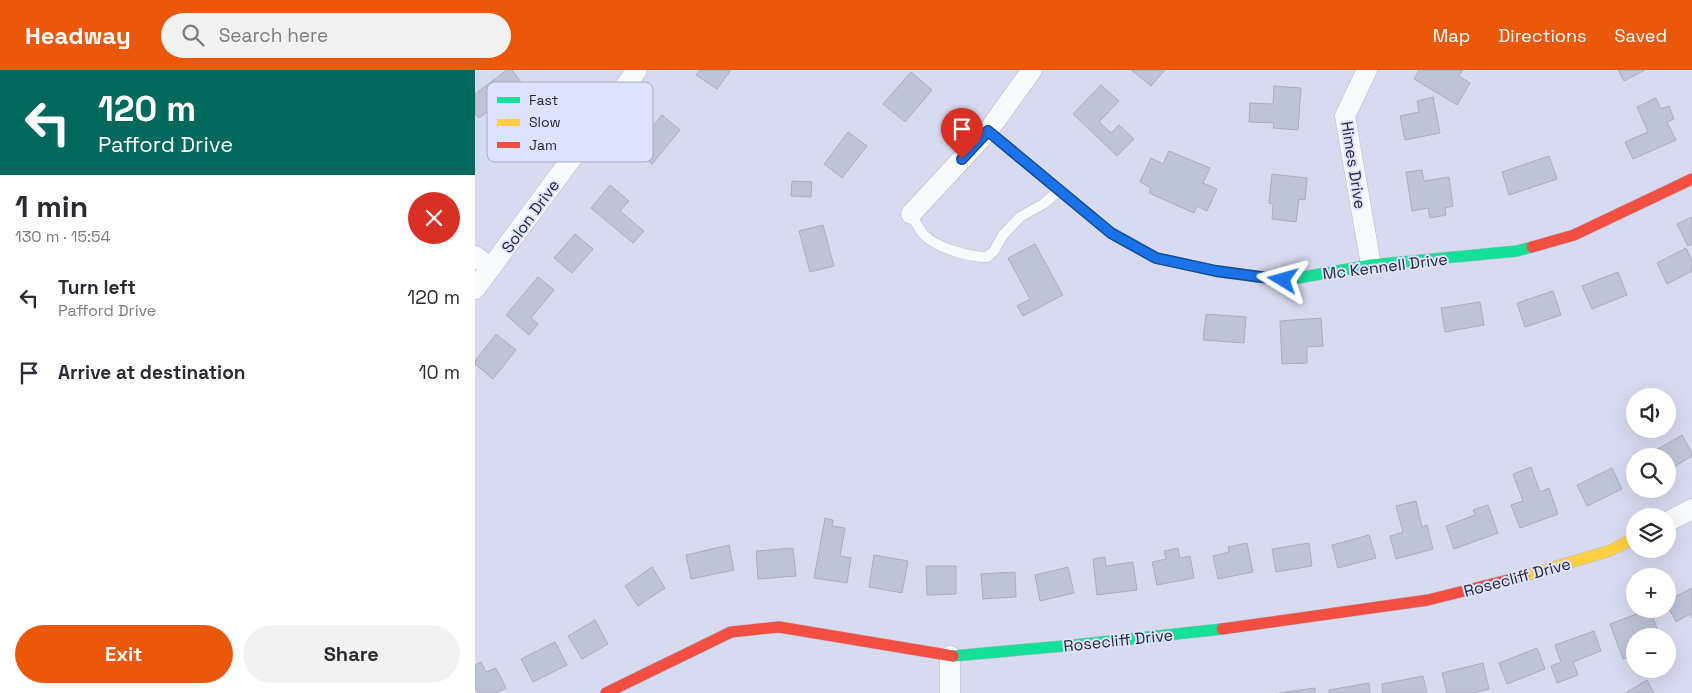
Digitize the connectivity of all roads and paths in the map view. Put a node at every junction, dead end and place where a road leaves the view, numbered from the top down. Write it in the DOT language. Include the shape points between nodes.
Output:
graph roads {
  1 [pos="637,70"];
  2 [pos="1032,70"];
  3 [pos="1367,70"];
  4 [pos="628,82"];
  5 [pos="988,131"];
  6 [pos="569,162"];
  7 [pos="1692,179"];
  8 [pos="1060,190"];
  9 [pos="911,214"];
  10 [pos="475,256"];
  11 [pos="1371,265"];
  12 [pos="491,268"];
  13 [pos="475,289"];
  14 [pos="1692,509"];
  15 [pos="1676,517"];
  16 [pos="1626,542"];
  17 [pos="950,656"];
  18 [pos="606,693"];
  19 [pos="950,693"];
  1 -- 4 [label="street, Solon Drive"];
  2 -- 5 [label="street"];
  3 -- 11 [label="street, Himes Drive" via="1345,116"];
  5 -- 8 [label="street, Mc Kennell Drive"];
  5 -- 9 [label="street"];
  6 -- 12 [label="street, Solon Drive"];
  7 -- 11 [label="street, Mc Kennell Drive" via="1574,235 1517,251"];
  8 -- 9 [label="lane" via="1020,218 987,257 958,253 932,240 924,235"];
  8 -- 11 [label="street, Mc Kennell Drive" via="1111,233 1156,258 1216,271 1283,280"];
  10 -- 12 [label="street"];
  12 -- 13 [label="street, Solon Drive"];
  14 -- 15 [label="street"];
  16 -- 17 [label="street, Rosecliff Drive" via="1534,574 1427,600 1232,628"];
  17 -- 18 [label="street, Rosecliff Drive" via="779,627 731,632"];
  17 -- 19 [label="street"];
}
